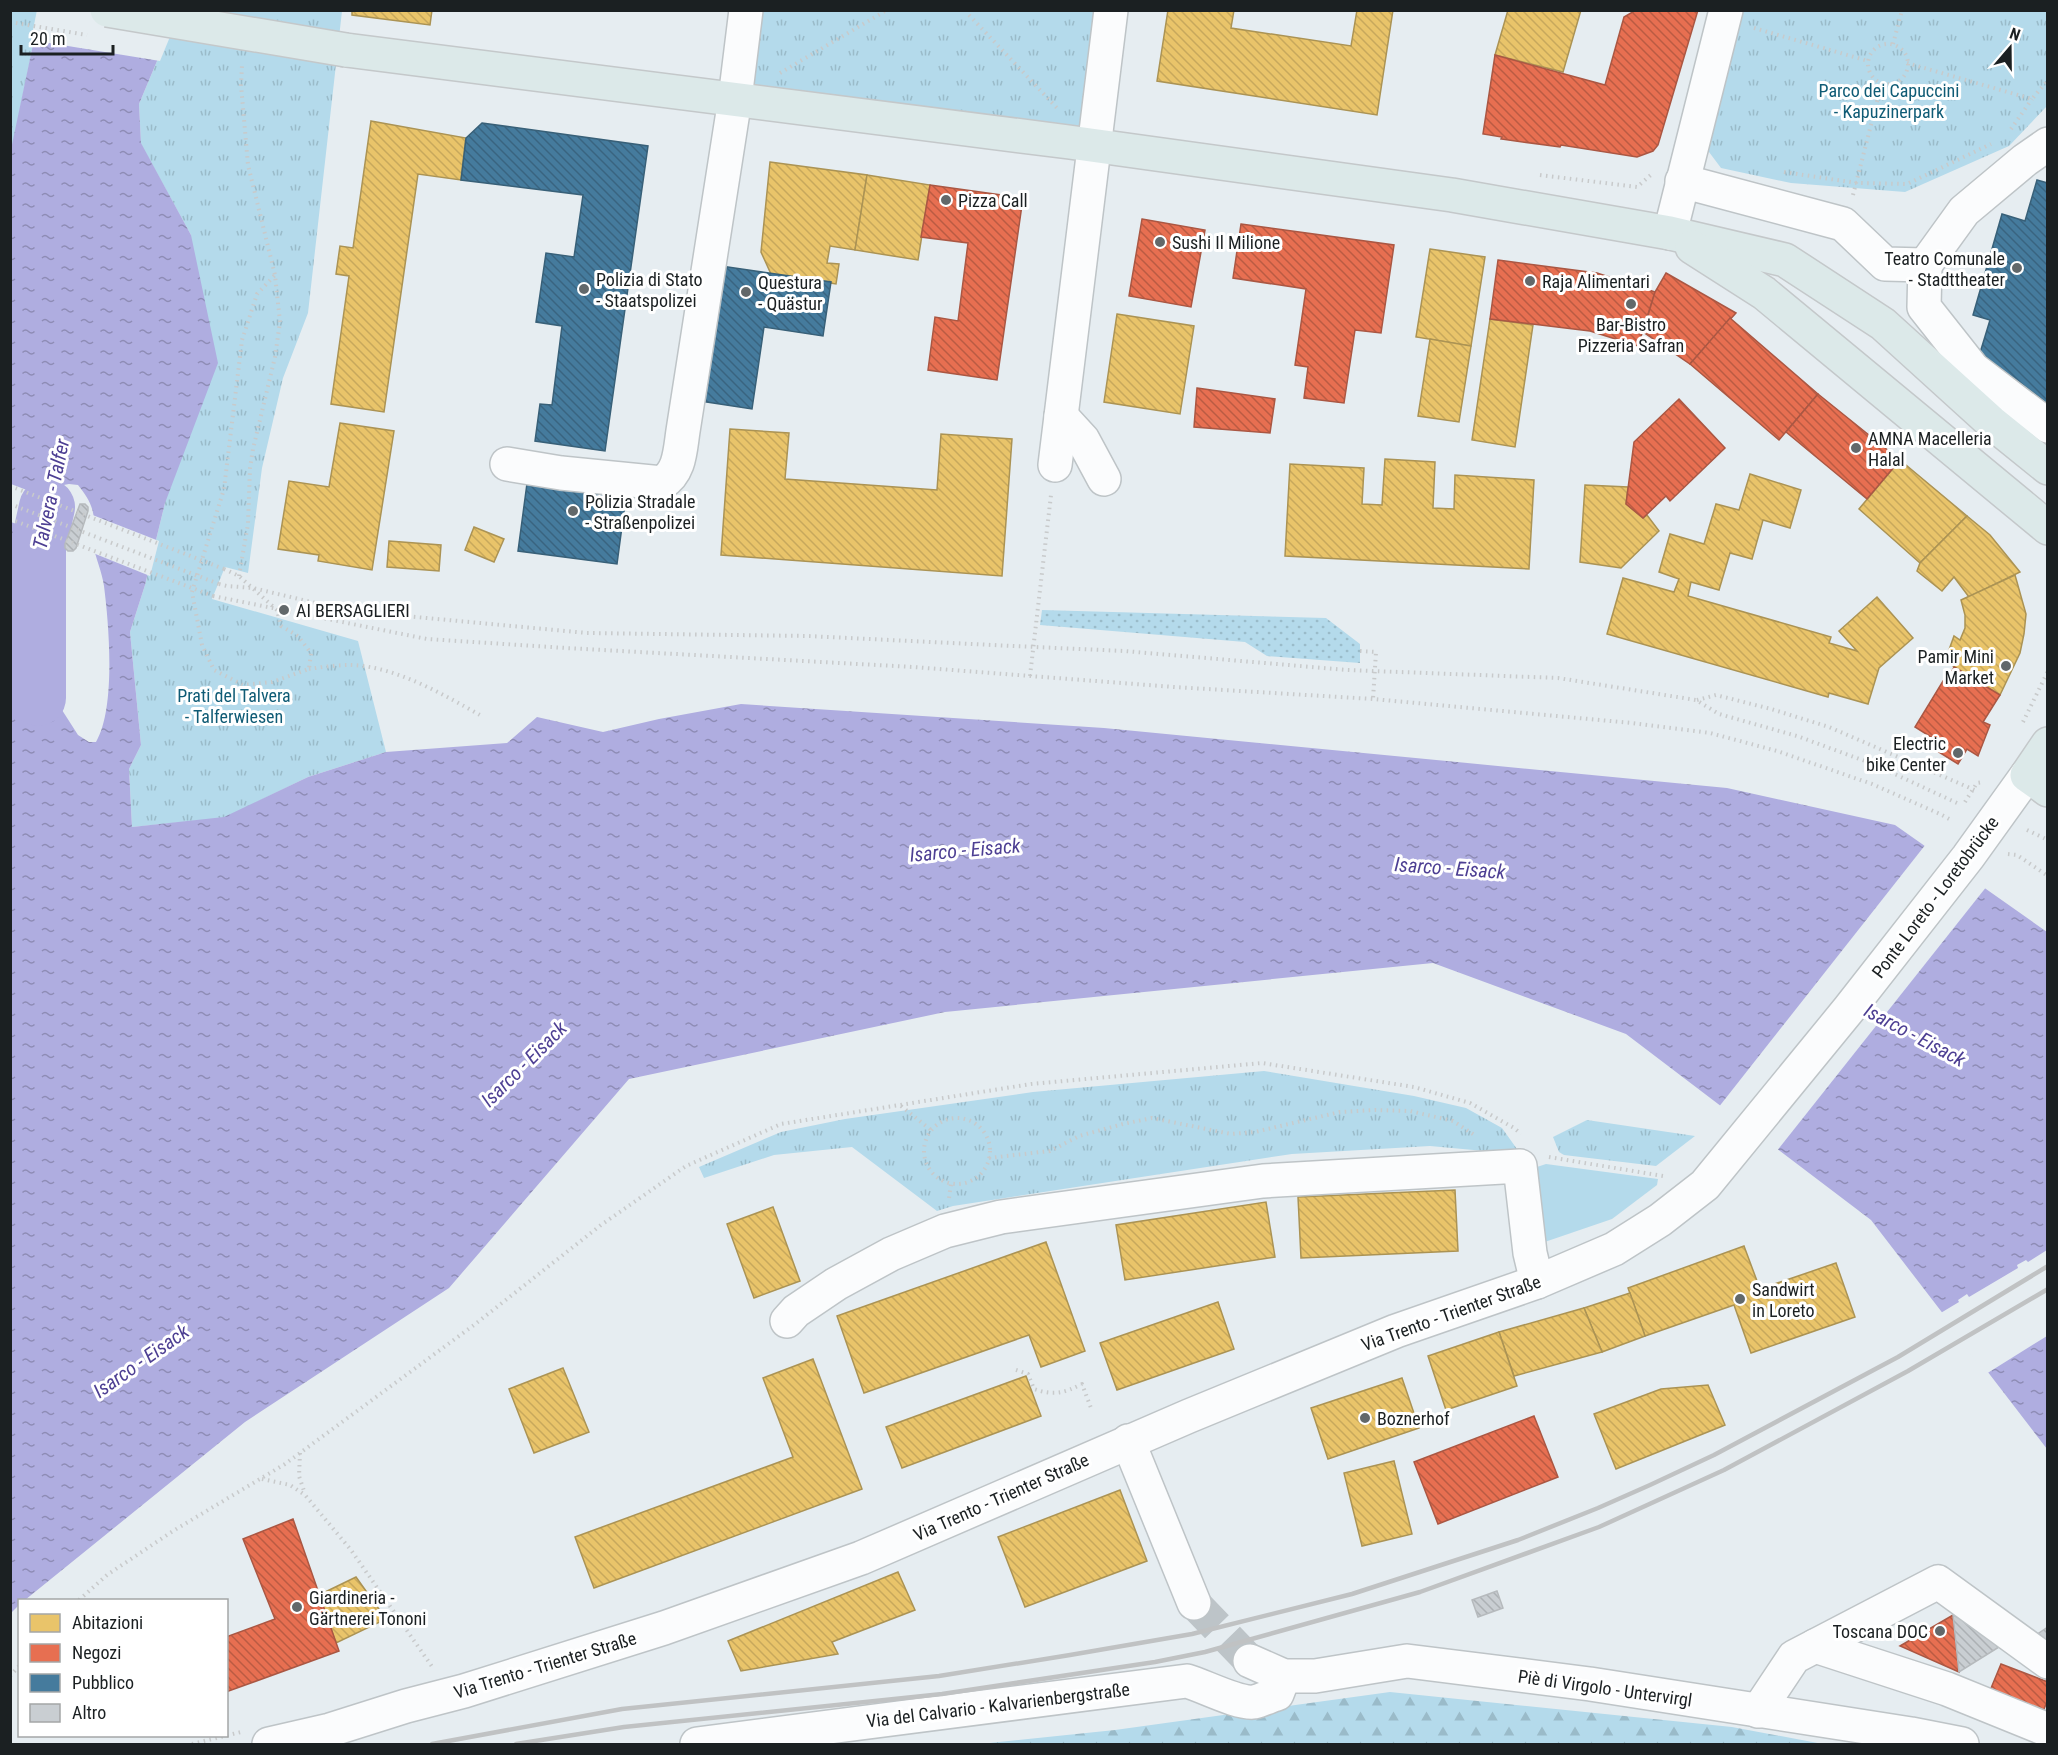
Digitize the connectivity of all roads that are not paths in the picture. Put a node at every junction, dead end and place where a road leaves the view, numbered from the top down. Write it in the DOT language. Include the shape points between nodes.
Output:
graph roads {
  1 [pos="107,10"];
  2 [pos="746,10"];
  3 [pos="1111,10"];
  4 [pos="1737,18"];
  5 [pos="735,99"];
  6 [pos="1093,146"];
  7 [pos="2031,150"];
  8 [pos="1682,182"];
  9 [pos="1670,233"];
  10 [pos="1925,265"];
  11 [pos="1061,416"];
  12 [pos="2048,426"];
  13 [pos="507,464"];
  14 [pos="1055,465"];
  15 [pos="2048,468"];
  16 [pos="1104,480"];
  17 [pos="2048,528"];
  18 [pos="2043,761"];
  19 [pos="1705,1185"];
  20 [pos="1538,1282"];
  21 [pos="787,1321"];
  22 [pos="1128,1441"];
  23 [pos="1194,1603"];
  24 [pos="1815,1646"];
  25 [pos="1250,1661"];
  26 [pos="2048,1662"];
  27 [pos="1284,1676"];
  28 [pos="1758,1711"];
  29 [pos="2048,1730"];
  30 [pos="269,1744"];
  31 [pos="697,1744"];
  32 [pos="1962,1744"];
  1 -- 5 [label="main road, bridge" via="346,50"];
  2 -- 5 [label="street"];
  3 -- 6 [label="street"];
  4 -- 8 [label="street"];
  5 -- 6 [label="main road"];
  5 -- 13 [label="street" via="678,464 671,477 662,483"];
  6 -- 9 [label="main road" via="1452,195"];
  6 -- 11 [label="street"];
  7 -- 10 [label="street" via="1964,211"];
  8 -- 9 [label="street"];
  8 -- 10 [label="street" via="1843,224 1885,264"];
  9 -- 15 [label="main road" via="1785,260 1883,324 1990,422"];
  9 -- 17 [label="main road" via="1764,293"];
  10 -- 12 [label="street" via="1924,307 1973,369"];
  11 -- 14 [label="street"];
  11 -- 16 [label="street" via="1083,440"];
  18 -- 19 [label="street, Ponte Loreto - Loretobrücke"];
  19 -- 20 [label="street, Via Trento - Trienter Straße" via="1614,1249"];
  20 -- 21 [label="street" via="1530,1253 1530,1161 1263,1181 1001,1217 945,1231 891,1254 836,1284"];
  20 -- 22 [label="street, Via Trento - Trienter Straße" via="1396,1331"];
  22 -- 23 [label="street"];
  22 -- 30 [label="street, Via Trento - Trienter Straße" via="861,1558 664,1628 451,1695"];
  24 -- 26 [label="street" via="1938,1582"];
  24 -- 28 [label="street" via="1794,1657"];
  24 -- 29 [label="street" via="1947,1689"];
  25 -- 27 [label="street, Piè di Virgolo - Untervirgl"];
  27 -- 28 [label="street, Piè di Virgolo - Untervirgl" via="1315,1676 1407,1661 1590,1684"];
  27 -- 31 [label="street, Via del Calvario - Kalvarienbergstraße" via="1277,1694 1253,1702 1224,1696 1187,1681"];
  28 -- 32 [label="street, Piè di Virgolo - Untervirgl"];
}
